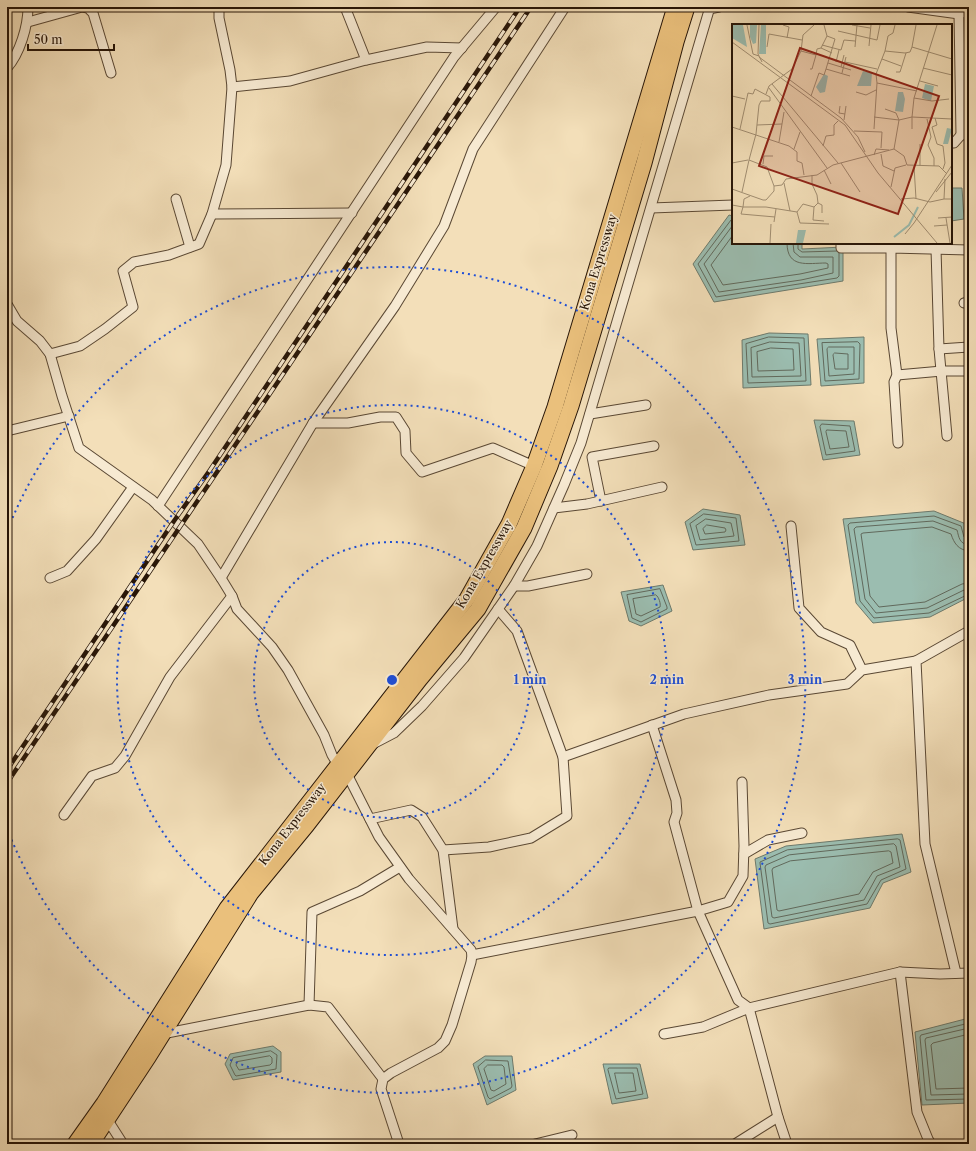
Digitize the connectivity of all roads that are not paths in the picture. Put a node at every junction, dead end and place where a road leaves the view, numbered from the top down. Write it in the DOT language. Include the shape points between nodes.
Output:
graph roads {
  1 [pos="28,7"];
  2 [pos="219,7"];
  3 [pos="344,7"];
  4 [pos="496,7"];
  5 [pos="565,7"];
  6 [pos="675,7"];
  7 [pos="687,7"];
  8 [pos="719,7"];
  9 [pos="908,7"];
  10 [pos="709,8"];
  11 [pos="969,10"];
  12 [pos="958,14"];
  13 [pos="28,22"];
  14 [pos="462,48"];
  15 [pos="366,60"];
  16 [pos="7,68"];
  17 [pos="111,73"];
  18 [pos="955,78"];
  19 [pos="232,87"];
  20 [pos="965,135"];
  21 [pos="952,143"];
  22 [pos="176,199"];
  23 [pos="732,205"];
  24 [pos="651,208"];
  25 [pos="352,213"];
  26 [pos="212,214"];
  27 [pos="841,244"];
  28 [pos="190,247"];
  29 [pos="890,248"];
  30 [pos="936,249"];
  31 [pos="969,250"];
  32 [pos="7,304"];
  33 [pos="969,347"];
  34 [pos="939,349"];
  35 [pos="50,354"];
  36 [pos="942,371"];
  37 [pos="969,371"];
  38 [pos="897,375"];
  39 [pos="646,405"];
  40 [pos="590,414"];
  41 [pos="69,416"];
  42 [pos="313,423"];
  43 [pos="7,431"];
  44 [pos="947,436"];
  45 [pos="898,443"];
  46 [pos="654,446"];
  47 [pos="534,466"];
  48 [pos="133,487"];
  49 [pos="662,487"];
  50 [pos="602,501"];
  51 [pos="158,506"];
  52 [pos="554,508"];
  53 [pos="791,526"];
  54 [pos="587,574"];
  55 [pos="50,578"];
  56 [pos="221,578"];
  57 [pos="514,586"];
  58 [pos="232,596"];
  59 [pos="498,609"];
  60 [pos="969,631"];
  61 [pos="916,661"];
  62 [pos="862,670"];
  63 [pos="652,725"];
  64 [pos="367,748"];
  65 [pos="563,757"];
  66 [pos="342,769"];
  67 [pos="742,782"];
  68 [pos="64,815"];
  69 [pos="370,819"];
  70 [pos="802,833"];
  71 [pos="443,850"];
  72 [pos="744,854"];
  73 [pos="400,867"];
  74 [pos="698,911"];
  75 [pos="453,929"];
  76 [pos="472,955"];
  77 [pos="900,972"];
  78 [pos="956,973"];
  79 [pos="969,973"];
  80 [pos="308,1005"];
  81 [pos="749,1008"];
  82 [pos="162,1034"];
  83 [pos="664,1034"];
  84 [pos="383,1079"];
  85 [pos="778,1117"];
  86 [pos="107,1119"];
  87 [pos="572,1135"];
  88 [pos="75,1144"];
  89 [pos="91,1144"];
  90 [pos="123,1144"];
  91 [pos="398,1144"];
  92 [pos="535,1144"];
  93 [pos="735,1144"];
  94 [pos="787,1144"];
  95 [pos="931,1144"];
  1 -- 13 [label="street"];
  2 -- 19 [label="street"];
  3 -- 15 [label="street"];
  4 -- 14 [label="street"];
  5 -- 42 [label="street" via="473,149 440,232 395,306"];
  6 -- 47 [label="highway, Kona Expressway" via="555,407"];
  7 -- 64 [label="highway, Kona Expressway" via="572,406 524,528 478,610"];
  8 -- 10 [label="street"];
  9 -- 12 [label="street"];
  10 -- 24 [label="street"];
  11 -- 12 [label="street"];
  12 -- 18 [label="street"];
  13 -- 16 [label="street" via="14,60"];
  13 -- 17 [label="street" via="82,7 88,8 93,13"];
  14 -- 15 [label="street" via="427,47"];
  14 -- 25 [label="street"];
  15 -- 19 [label="street" via="290,81"];
  18 -- 20 [label="street"];
  19 -- 26 [label="street" via="226,165"];
  20 -- 21 [label="street"];
  22 -- 28 [label="street"];
  23 -- 24 [label="street"];
  24 -- 40 [label="street"];
  25 -- 26 [label="street"];
  25 -- 51 [label="street"];
  26 -- 28 [label="street" via="199,244"];
  27 -- 29 [label="street" via="841,248"];
  28 -- 35 [label="street" via="169,255 134,262 123,271 133,306 80,346"];
  29 -- 30 [label="street"];
  29 -- 38 [label="street" via="891,328"];
  30 -- 31 [label="street"];
  30 -- 34 [label="street"];
  32 -- 35 [label="street" via="17,321 40,341"];
  33 -- 34 [label="street"];
  34 -- 36 [label="street"];
  35 -- 41 [label="street"];
  36 -- 37 [label="street"];
  36 -- 38 [label="street"];
  36 -- 44 [label="street"];
  38 -- 45 [label="street" via="894,382"];
  39 -- 40 [label="street"];
  40 -- 52 [label="street"];
  41 -- 43 [label="street"];
  41 -- 48 [label="street" via="80,448"];
  42 -- 47 [label="street" via="348,423 396,417 405,431 406,453 422,472 493,448"];
  42 -- 56 [label="street"];
  46 -- 50 [label="street" via="592,456"];
  47 -- 66 [label="highway, Kona Expressway" via="509,524 467,598"];
  48 -- 51 [label="street"];
  48 -- 55 [label="street" via="96,539 67,571"];
  49 -- 50 [label="street"];
  50 -- 52 [label="street"];
  51 -- 56 [label="street" via="198,544"];
  52 -- 57 [label="street" via="537,546"];
  53 -- 62 [label="street" via="799,608 821,632 850,645"];
  54 -- 57 [label="street" via="528,586"];
  56 -- 58 [label="street"];
  57 -- 59 [label="street"];
  58 -- 66 [label="street" via="237,609 288,670"];
  58 -- 68 [label="street" via="170,677 125,756 115,768 92,776"];
  59 -- 64 [label="street" via="464,658 422,706 394,733"];
  59 -- 65 [label="street" via="517,630"];
  60 -- 61 [label="street"];
  61 -- 62 [label="street"];
  61 -- 78 [label="street" via="925,844"];
  62 -- 63 [label="street" via="847,684 768,695 684,714"];
  63 -- 65 [label="street"];
  63 -- 74 [label="street" via="676,800 677,813 674,822"];
  64 -- 66 [label="highway, Kona Expressway"];
  65 -- 71 [label="street" via="567,816 531,838 489,847"];
  66 -- 69 [label="street"];
  66 -- 82 [label="highway, Kona Expressway" via="251,892"];
  66 -- 88 [label="highway, Kona Expressway" via="227,908 104,1103"];
  67 -- 72 [label="street"];
  69 -- 71 [label="street" via="411,810 422,818"];
  69 -- 73 [label="street"];
  70 -- 72 [label="street" via="768,840"];
  71 -- 75 [label="street"];
  72 -- 74 [label="street" via="743,876 728,902"];
  73 -- 75 [label="street"];
  73 -- 80 [label="street" via="360,891 312,912"];
  74 -- 76 [label="street"];
  74 -- 81 [label="street" via="738,1000"];
  75 -- 76 [label="street" via="472,950"];
  76 -- 84 [label="street" via="445,1041 438,1048"];
  77 -- 78 [label="street"];
  77 -- 81 [label="street"];
  77 -- 95 [label="street" via="917,1112"];
  78 -- 79 [label="street"];
  80 -- 82 [label="street"];
  80 -- 84 [label="street" via="328,1007"];
  81 -- 83 [label="street" via="703,1027"];
  81 -- 85 [label="street"];
  82 -- 86 [label="highway, Kona Expressway"];
  84 -- 91 [label="street" via="381,1089"];
  85 -- 93 [label="street"];
  85 -- 94 [label="street"];
  86 -- 89 [label="highway, Kona Expressway"];
  86 -- 90 [label="street"];
  87 -- 92 [label="street"];
}
